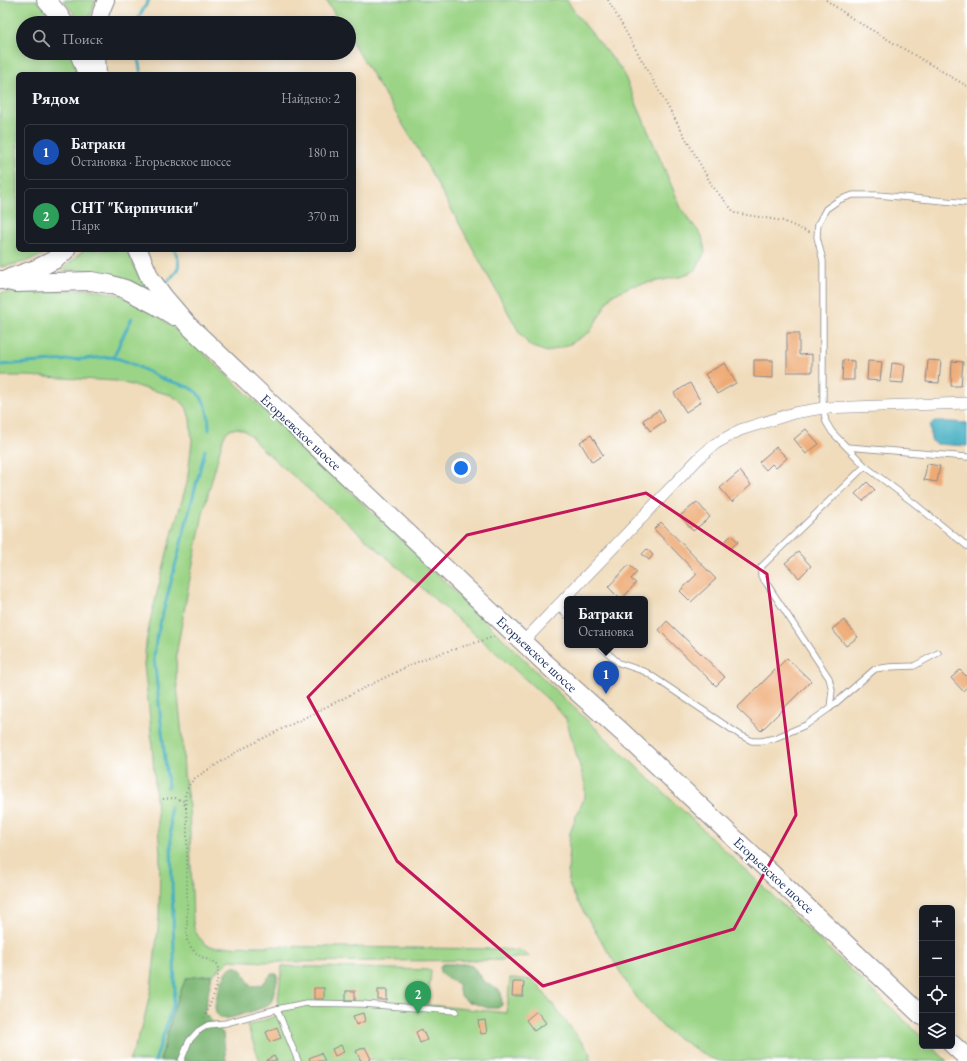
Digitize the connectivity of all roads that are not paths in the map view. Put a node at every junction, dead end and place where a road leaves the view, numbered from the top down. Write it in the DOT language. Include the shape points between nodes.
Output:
graph roads {
  1 [pos="46,0"];
  2 [pos="106,0"];
  3 [pos="60,16"];
  4 [pos="100,16"];
  5 [pos="82,60"];
  6 [pos="97,60"];
  7 [pos="86,72"];
  8 [pos="98,72"];
  9 [pos="967,203"];
  10 [pos="64,252"];
  11 [pos="139,252"];
  12 [pos="2,280"];
  13 [pos="188,325"];
  14 [pos="967,403"];
  15 [pos="823,408"];
  16 [pos="847,447"];
  17 [pos="967,457"];
  18 [pos="865,466"];
  19 [pos="967,546"];
  20 [pos="568,596"];
  21 [pos="564,600"];
  22 [pos="558,606"];
  23 [pos="564,612"];
  24 [pos="518,636"];
  25 [pos="602,648"];
  26 [pos="938,653"];
  27 [pos="830,708"];
  28 [pos="277,1009"];
  29 [pos="456,1011"];
  30 [pos="919,1013"];
  31 [pos="955,1047"];
  32 [pos="967,1058"];
  33 [pos="181,1061"];
  34 [pos="298,1061"];
  1 -- 3 [label="main road"];
  2 -- 4 [label="main road"];
  5 -- 7 [label="main road"];
  6 -- 8 [label="main road"];
  9 -- 15 [label="lane" via="854,195 839,200 826,209 818,224 817,236 823,260"];
  10 -- 12 [label="main road" via="36,269"];
  11 -- 13 [label="main road, Егорьевское шоссе" via="150,278"];
  12 -- 13 [label="main road, Егорьевское шоссе" via="16,283 91,281 109,284 156,305"];
  13 -- 24 [label="main road, Егорьевское шоссе"];
  14 -- 15 [label="street"];
  15 -- 16 [label="lane" via="826,422 832,432"];
  15 -- 20 [label="street" via="794,413 740,430 715,444"];
  16 -- 17 [label="lane"];
  16 -- 18 [label="lane"];
  18 -- 19 [label="lane"];
  18 -- 27 [label="lane" via="761,567 761,576 829,678 832,690"];
  21 -- 22 [label="street"];
  22 -- 23 [label="lane"];
  22 -- 24 [label="street"];
  24 -- 30 [label="main road, Егорьевское шоссе"];
  25 -- 27 [label="lane" via="619,663 646,672 752,741 774,738 806,725"];
  26 -- 27 [label="lane" via="914,666 876,669"];
  28 -- 29 [label="lane" via="306,1002"];
  28 -- 33 [label="lane" via="226,1023 208,1025 189,1041"];
  28 -- 34 [label="lane"];
  31 -- 32 [label="main road"];
}
